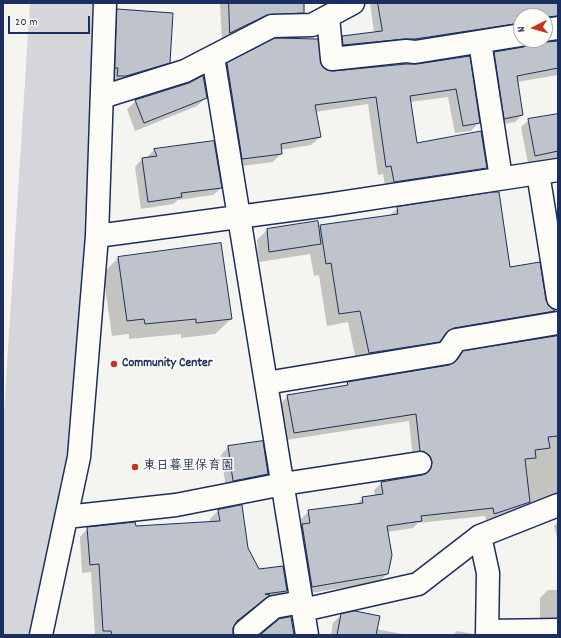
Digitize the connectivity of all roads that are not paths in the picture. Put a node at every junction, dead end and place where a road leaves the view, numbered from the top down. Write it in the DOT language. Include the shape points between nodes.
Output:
graph roads {
  1 [pos="105,3"];
  2 [pos="353,3"];
  3 [pos="321,14"];
  4 [pos="513,36"];
  5 [pos="480,42"];
  6 [pos="213,56"];
  7 [pos="102,96"];
  8 [pos="548,171"];
  9 [pos="501,178"];
  10 [pos="240,217"];
  11 [pos="97,236"];
  12 [pos="558,298"];
  13 [pos="558,323"];
  14 [pos="266,383"];
  15 [pos="420,463"];
  16 [pos="282,484"];
  17 [pos="558,505"];
  18 [pos="66,517"];
  19 [pos="480,536"];
  20 [pos="302,606"];
  21 [pos="558,630"];
  22 [pos="487,633"];
  23 [pos="41,635"];
  24 [pos="246,635"];
  25 [pos="307,635"];
  1 -- 7 [label="street"];
  2 -- 3 [label="street"];
  3 -- 5 [label="street" via="332,59 415,52"];
  3 -- 6 [label="street" via="312,25 272,26"];
  4 -- 5 [label="street"];
  5 -- 9 [label="street"];
  6 -- 7 [label="street" via="185,71"];
  6 -- 10 [label="street"];
  7 -- 11 [label="street"];
  8 -- 9 [label="street"];
  8 -- 12 [label="street"];
  9 -- 10 [label="street"];
  10 -- 11 [label="street"];
  10 -- 14 [label="street"];
  11 -- 18 [label="street" via="79,457"];
  13 -- 14 [label="street" via="456,340 447,353"];
  14 -- 16 [label="street"];
  15 -- 16 [label="street"];
  16 -- 18 [label="street" via="176,505"];
  16 -- 20 [label="street"];
  17 -- 19 [label="street"];
  18 -- 23 [label="street"];
  19 -- 20 [label="street" via="418,584"];
  19 -- 22 [label="street" via="488,573"];
  20 -- 24 [label="street" via="274,607 245,631"];
  20 -- 25 [label="street"];
  21 -- 22 [label="street"];
}
